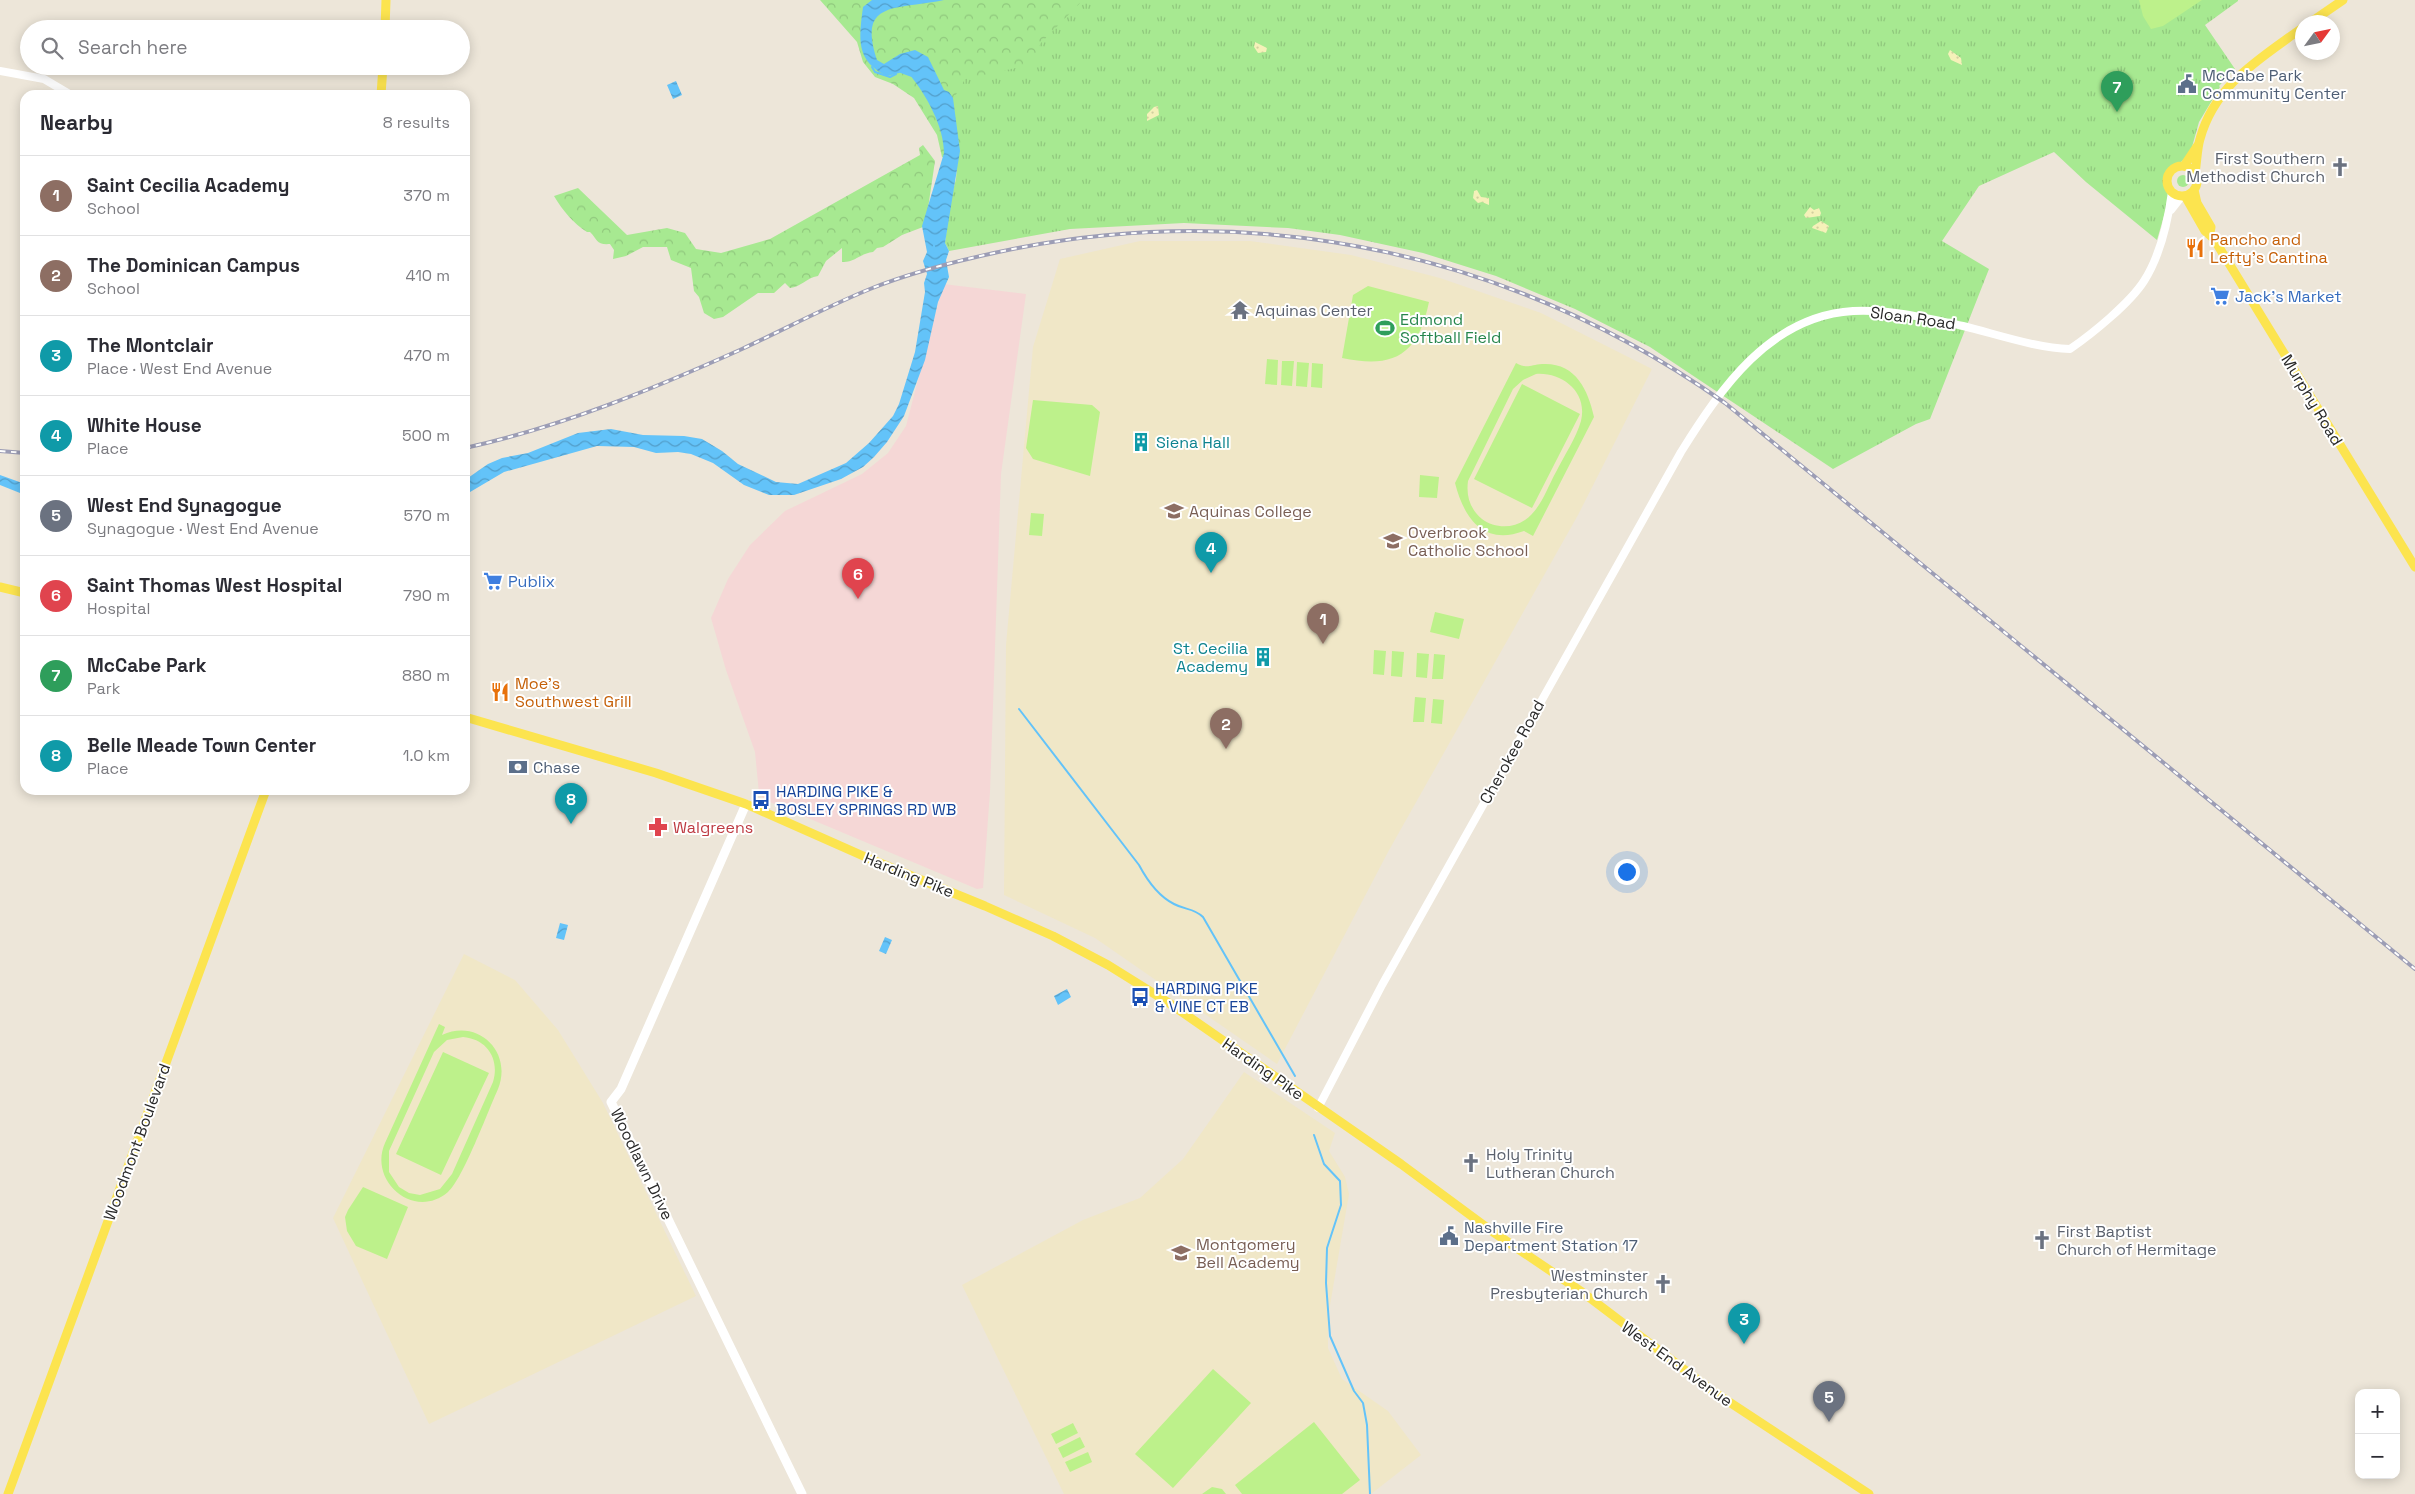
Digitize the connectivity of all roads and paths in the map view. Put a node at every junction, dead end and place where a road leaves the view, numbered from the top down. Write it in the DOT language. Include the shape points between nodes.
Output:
graph roads {
  1 [pos="386,0"];
  2 [pos="2342,0"];
  3 [pos="2320,15"];
  4 [pos="385,20"];
  5 [pos="2295,33"];
  6 [pos="0,71"];
  7 [pos="20,75"];
  8 [pos="22,75"];
  9 [pos="382,75"];
  10 [pos="63,90"];
  11 [pos="381,90"];
  12 [pos="2198,145"];
  13 [pos="2184,166"];
  14 [pos="2195,173"];
  15 [pos="2194,190"];
  16 [pos="2172,192"];
  17 [pos="2184,196"];
  18 [pos="2170,212"];
  19 [pos="2210,233"];
  20 [pos="1715,402"];
  21 [pos="2415,567"];
  22 [pos="0,587"];
  23 [pos="20,592"];
  24 [pos="470,718"];
  25 [pos="264,795"];
  26 [pos="746,804"];
  27 [pos="1318,1108"];
  28 [pos="8,1494"];
  29 [pos="802,1494"];
  30 [pos="1869,1494"];
  1 -- 4 [label="main road"];
  2 -- 3 [label="main road"];
  5 -- 12 [label="main road" via="2226,87 2209,114"];
  6 -- 7 [label="street"];
  8 -- 10 [label="street" via="44,79"];
  9 -- 11 [label="main road"];
  12 -- 13 [label="main road"];
  12 -- 14 [label="main road"];
  13 -- 14 [label="main road"];
  13 -- 16 [label="main road" via="2176,167 2169,174 2167,184"];
  14 -- 15 [label="main road"];
  15 -- 17 [label="main road"];
  15 -- 19 [label="main road, Murphy Road" via="2197,203 2211,227"];
  16 -- 17 [label="main road"];
  16 -- 18 [label="street"];
  17 -- 18 [label="street"];
  17 -- 19 [label="main road, Murphy Road"];
  18 -- 20 [label="street, Sloan Road" via="2152,267 2143,282 2131,297 2070,350 1922,317 1844,312 1804,322 1772,341 1738,372"];
  19 -- 21 [label="main road, Murphy Road"];
  20 -- 27 [label="street, Cherokee Road" via="1686,444 1647,513 1382,986"];
  22 -- 23 [label="main road"];
  24 -- 26 [label="main road, Harding Pike"];
  25 -- 28 [label="main road, Woodmont Boulevard"];
  26 -- 27 [label="main road, Harding Pike" via="1053,936 1108,965"];
  26 -- 29 [label="main road, Woodlawn Drive" via="621,1089 611,1102"];
  27 -- 30 [label="main road, West End Avenue" via="1582,1292 1714,1392"];
}
